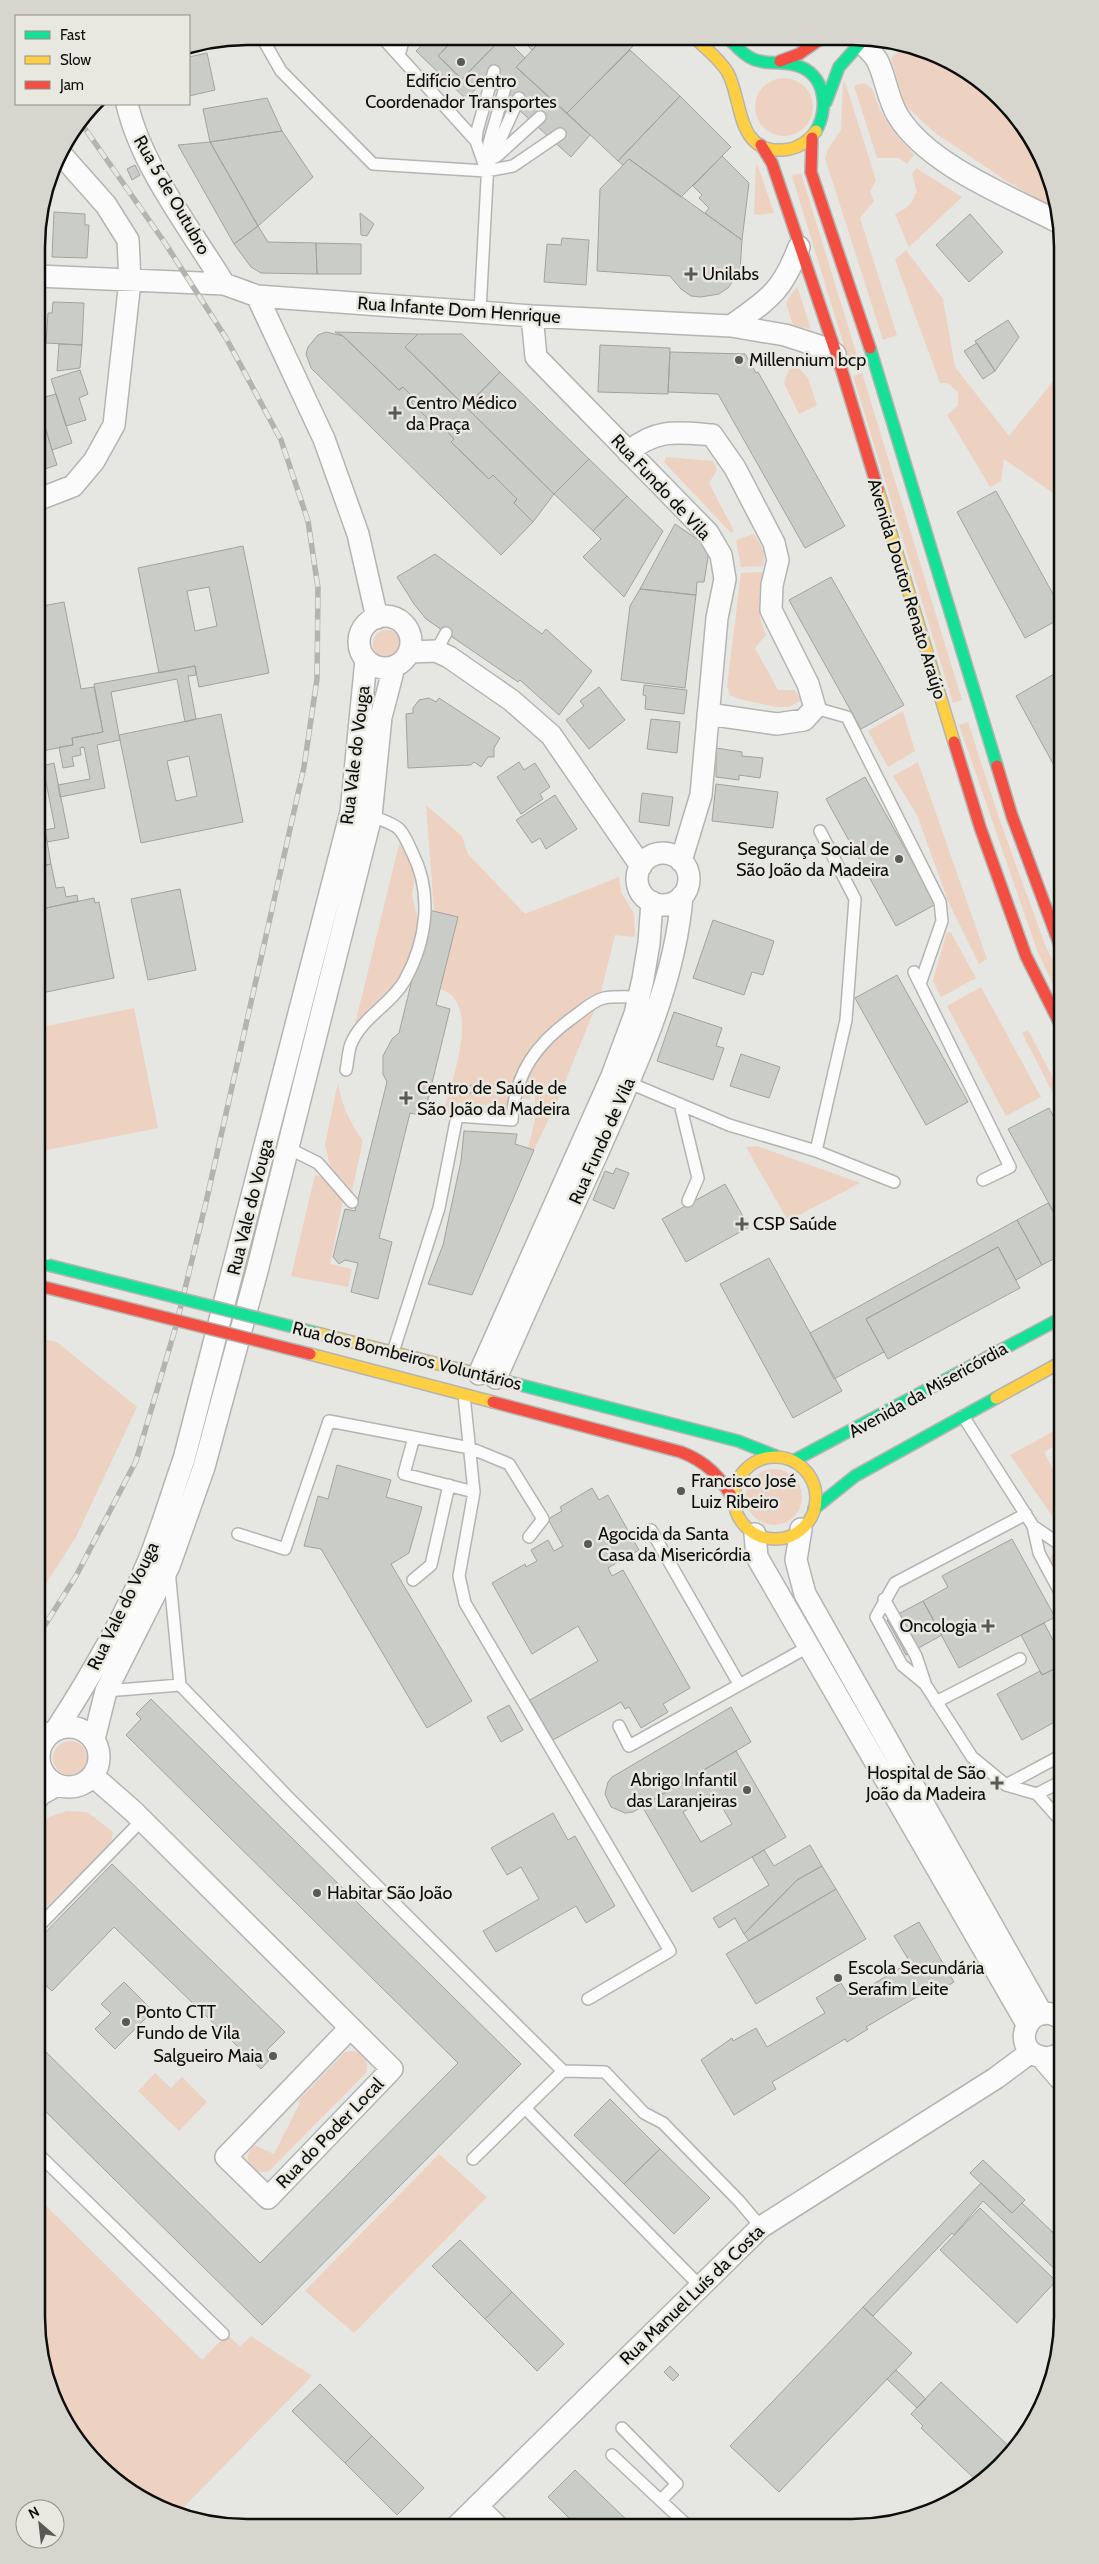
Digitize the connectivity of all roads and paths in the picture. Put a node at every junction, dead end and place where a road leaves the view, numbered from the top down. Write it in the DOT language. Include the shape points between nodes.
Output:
graph roads {
  1 [pos="265,45"];
  2 [pos="390,45"];
  3 [pos="402,45"];
  4 [pos="702,45"];
  5 [pos="736,45"];
  6 [pos="812,45"];
  7 [pos="858,45"];
  8 [pos="865,45"];
  9 [pos="399,56"];
  10 [pos="775,62"];
  11 [pos="494,71"];
  12 [pos="756,72"];
  13 [pos="506,84"];
  14 [pos="745,84"];
  15 [pos="519,98"];
  16 [pos="738,99"];
  17 [pos="826,102"];
  18 [pos="127,105"];
  19 [pos="540,117"];
  20 [pos="560,134"];
  21 [pos="812,138"];
  22 [pos="476,141"];
  23 [pos="761,145"];
  24 [pos="65,159"];
  25 [pos="486,171"];
  26 [pos="1052,219"];
  27 [pos="799,247"];
  28 [pos="45,276"];
  29 [pos="130,281"];
  30 [pos="224,284"];
  31 [pos="257,296"];
  32 [pos="480,311"];
  33 [pos="532,316"];
  34 [pos="731,326"];
  35 [pos="835,354"];
  36 [pos="628,452"];
  37 [pos="45,497"];
  38 [pos="377,618"];
  39 [pos="410,652"];
  40 [pos="366,660"];
  41 [pos="394,667"];
  42 [pos="815,708"];
  43 [pos="708,714"];
  44 [pos="372,816"];
  45 [pos="820,831"];
  46 [pos="681,861"];
  47 [pos="640,866"];
  48 [pos="682,896"];
  49 [pos="652,902"];
  50 [pos="1054,930"];
  51 [pos="914,972"];
  52 [pos="920,984"];
  53 [pos="639,997"];
  54 [pos="1054,1012"];
  55 [pos="346,1070"];
  56 [pos="620,1079"];
  57 [pos="680,1104"];
  58 [pos="288,1148"];
  59 [pos="816,1151"];
  60 [pos="983,1180"];
  61 [pos="894,1182"];
  62 [pos="688,1201"];
  63 [pos="352,1202"];
  64 [pos="45,1265"];
  65 [pos="45,1287"];
  66 [pos="1054,1321"];
  67 [pos="393,1352"];
  68 [pos="1054,1366"];
  69 [pos="488,1376"];
  70 [pos="464,1395"];
  71 [pos="963,1416"];
  72 [pos="414,1437"];
  73 [pos="470,1448"];
  74 [pos="776,1456"];
  75 [pos="793,1461"];
  76 [pos="449,1485"];
  77 [pos="474,1492"];
  78 [pos="734,1501"];
  79 [pos="814,1509"];
  80 [pos="1026,1514"];
  81 [pos="1033,1526"];
  82 [pos="651,1530"];
  83 [pos="801,1530"];
  84 [pos="238,1534"];
  85 [pos="755,1534"];
  86 [pos="529,1537"];
  87 [pos="1054,1540"];
  88 [pos="169,1566"];
  89 [pos="413,1580"];
  90 [pos="1054,1581"];
  91 [pos="884,1600"];
  92 [pos="808,1647"];
  93 [pos="1020,1659"];
  94 [pos="740,1684"];
  95 [pos="925,1684"];
  96 [pos="180,1685"];
  97 [pos="106,1691"];
  98 [pos="936,1702"];
  99 [pos="619,1726"];
  100 [pos="56,1730"];
  101 [pos="94,1739"];
  102 [pos="45,1740"];
  103 [pos="1054,1759"];
  104 [pos="45,1776"];
  105 [pos="93,1776"];
  106 [pos="1006,1784"];
  107 [pos="57,1785"];
  108 [pos="1054,1785"];
  109 [pos="45,1791"];
  110 [pos="1037,1794"];
  111 [pos="1054,1813"];
  112 [pos="142,1820"];
  113 [pos="45,1920"];
  114 [pos="588,1999"];
  115 [pos="1050,2016"];
  116 [pos="350,2028"];
  117 [pos="1036,2055"];
  118 [pos="1054,2057"];
  119 [pos="563,2071"];
  120 [pos="1054,2073"];
  121 [pos="525,2108"];
  122 [pos="473,2159"];
  123 [pos="45,2161"];
  124 [pos="761,2227"];
  125 [pos="700,2286"];
  126 [pos="223,2334"];
  127 [pos="622,2428"];
  128 [pos="612,2455"];
  129 [pos="660,2500"];
  130 [pos="477,2506"];
  131 [pos="464,2519"];
  132 [pos="490,2519"];
  133 [pos="680,2519"];
  1 -- 25 [label="lane" via="281,71 373,164"];
  2 -- 9 [label="lane"];
  3 -- 9 [label="lane"];
  4 -- 16 [label="street, Avenida Doutor Renato Araújo" via="726,69"];
  5 -- 10 [label="street" via="753,60"];
  6 -- 10 [label="street" via="799,54"];
  7 -- 17 [label="street, Avenida Doutor Renato Araújo" via="838,67"];
  8 -- 26 [label="street" via="878,60 898,115 918,140 966,174"];
  9 -- 22 [label="lane"];
  10 -- 12 [label="street"];
  10 -- 17 [label="street" via="799,65 814,76"];
  11 -- 22 [label="lane"];
  13 -- 25 [label="lane" via="489,143"];
  14 -- 16 [label="street"];
  15 -- 25 [label="lane"];
  16 -- 23 [label="street, Avenida Doutor Renato Araújo" via="738,114 746,133"];
  17 -- 21 [label="street, Avenida Doutor Renato Araújo" via="823,121"];
  18 -- 30 [label="street, Rua 5 de Outubro" via="138,140 155,172"];
  19 -- 25 [label="lane" via="499,152"];
  20 -- 25 [label="lane" via="513,166"];
  21 -- 23 [label="street" via="799,147 783,150"];
  21 -- 50 [label="street, Avenida Doutor Renato Araújo" via="811,172 875,362 1012,816"];
  22 -- 25 [label="lane"];
  23 -- 27 [label="street, Avenida Doutor Renato Araújo" via="772,163"];
  24 -- 29 [label="street" via="106,205 128,240"];
  25 -- 32 [label="lane"];
  27 -- 34 [label="street" via="789,273 774,295"];
  27 -- 35 [label="street, Avenida Doutor Renato Araújo"];
  28 -- 29 [label="street, Rua Infante Dom Henrique"];
  29 -- 30 [label="street, Rua Infante Dom Henrique"];
  29 -- 37 [label="street" via="114,425 94,461 73,486"];
  30 -- 31 [label="street, Rua Infante Dom Henrique"];
  31 -- 32 [label="street, Rua Infante Dom Henrique"];
  31 -- 38 [label="street" via="324,439 358,534"];
  32 -- 33 [label="street, Rua Infante Dom Henrique"];
  33 -- 34 [label="street, Rua Infante Dom Henrique"];
  33 -- 36 [label="street, Rua Fundo de Vila" via="536,357"];
  34 -- 35 [label="street, Rua Infante Dom Henrique" via="785,335"];
  35 -- 54 [label="street, Avenida Doutor Renato Araújo" via="980,828 1026,956"];
  36 -- 42 [label="street" via="640,442 672,431 712,435 735,468 774,542 778,560 771,610 808,684"];
  36 -- 43 [label="street, Rua Fundo de Vila" via="708,533 722,555 725,579 717,618"];
  38 -- 39 [label="street" via="394,618 401,622 410,635"];
  38 -- 40 [label="street, Rua Vale do Vouga" via="361,632 360,647"];
  39 -- 41 [label="street"];
  39 -- 47 [label="street" via="441,642 449,657 511,700 551,734"];
  40 -- 41 [label="street, Rua Vale do Vouga" via="379,668"];
  40 -- 100 [label="street, Rua Vale do Vouga" via="351,812 184,1459 149,1559 134,1591 86,1682"];
  41 -- 44 [label="street, Rua Vale do Vouga" via="382,717"];
  42 -- 43 [label="street" via="804,720 777,724"];
  42 -- 52 [label="lane" via="847,717 940,902 942,921"];
  43 -- 46 [label="street, Rua Fundo de Vila" via="701,795"];
  44 -- 55 [label="lane" via="398,828 406,839 423,878 425,917 422,936 405,980 366,1022 351,1044"];
  44 -- 58 [label="street, Rua Vale do Vouga"];
  45 -- 59 [label="lane" via="855,899 846,1020"];
  46 -- 47 [label="street" via="660,853 652,855"];
  46 -- 48 [label="street, Rua Fundo de Vila" via="689,874"];
  47 -- 49 [label="street" via="639,889"];
  48 -- 49 [label="street" via="668,904"];
  48 -- 56 [label="street, Rua Fundo de Vila" via="680,918 661,997"];
  49 -- 53 [label="street, Rua Fundo de Vila" via="649,943"];
  51 -- 52 [label="lane"];
  52 -- 60 [label="lane" via="1010,1167"];
  53 -- 56 [label="street, Rua Fundo de Vila"];
  53 -- 67 [label="lane" via="603,998 542,1042 523,1073 514,1099 512,1120 457,1116 439,1208"];
  56 -- 57 [label="lane"];
  56 -- 69 [label="street, Rua Fundo de Vila"];
  57 -- 59 [label="lane" via="729,1126"];
  57 -- 62 [label="lane" via="698,1178"];
  58 -- 63 [label="lane" via="318,1163"];
  58 -- 88 [label="street, Rua Vale do Vouga" via="204,1467"];
  59 -- 61 [label="lane"];
  64 -- 67 [label="street, Rua dos Bombeiros Voluntários, bridge"];
  65 -- 70 [label="street, Rua dos Bombeiros Voluntários, bridge"];
  66 -- 75 [label="street, Avenida da Misericórdia"];
  67 -- 69 [label="street, Rua dos Bombeiros Voluntários"];
  68 -- 71 [label="street"];
  69 -- 74 [label="street, Rua dos Bombeiros Voluntários" via="738,1441"];
  70 -- 73 [label="lane"];
  70 -- 78 [label="street, Rua dos Bombeiros Voluntários" via="702,1459 723,1479"];
  71 -- 79 [label="street" via="855,1476"];
  71 -- 80 [label="lane"];
  72 -- 73 [label="lane"];
  72 -- 76 [label="lane" via="404,1474"];
  72 -- 84 [label="lane" via="329,1421 285,1549"];
  73 -- 77 [label="lane"];
  73 -- 86 [label="lane" via="510,1464 543,1519"];
  74 -- 75 [label="street"];
  74 -- 78 [label="street" via="764,1458 745,1469 738,1479"];
  75 -- 79 [label="street" via="812,1481 816,1495"];
  76 -- 77 [label="lane"];
  76 -- 89 [label="lane" via="431,1565"];
  77 -- 114 [label="lane" via="459,1576 465,1604 670,1950"];
  78 -- 85 [label="street" via="740,1520"];
  79 -- 83 [label="street"];
  80 -- 81 [label="lane"];
  80 -- 91 [label="lane" via="895,1583"];
  81 -- 87 [label="lane"];
  81 -- 90 [label="lane" via="1039,1553"];
  82 -- 94 [label="lane"];
  83 -- 85 [label="street" via="778,1539"];
  83 -- 115 [label="street" via="796,1560 806,1594"];
  85 -- 92 [label="street" via="757,1557"];
  88 -- 96 [label="lane"];
  88 -- 97 [label="street, Rua Vale do Vouga"];
  91 -- 95 [label="lane" via="916,1656"];
  91 -- 95 [label="lane" via="876,1617 902,1665"];
  92 -- 94 [label="lane"];
  92 -- 115 [label="street"];
  93 -- 98 [label="lane"];
  94 -- 99 [label="lane" via="629,1746"];
  95 -- 98 [label="lane"];
  96 -- 97 [label="lane"];
  96 -- 119 [label="lane"];
  97 -- 101 [label="street, Rua Vale do Vouga"];
  98 -- 106 [label="lane" via="972,1757"];
  100 -- 101 [label="street" via="74,1727"];
  100 -- 102 [label="street, Rua Vale do Vouga"];
  101 -- 105 [label="street, Rua Vale do Vouga" via="99,1762"];
  103 -- 106 [label="lane"];
  104 -- 107 [label="street, Rua Vale do Vouga"];
  105 -- 107 [label="street" via="80,1786"];
  105 -- 112 [label="street, Rua do Poder Local"];
  106 -- 110 [label="lane"];
  107 -- 109 [label="street"];
  108 -- 110 [label="lane"];
  110 -- 111 [label="lane"];
  112 -- 113 [label="lane"];
  112 -- 116 [label="street, Rua do Poder Local"];
  115 -- 117 [label="street" via="1024,2039"];
  116 -- 116 [label="street, Rua do Poder Local" via="226,2157 268,2198 392,2069"];
  117 -- 118 [label="street, Rua Manuel Luís da Costa"];
  117 -- 120 [label="street"];
  117 -- 124 [label="street, Rua Manuel Luís da Costa"];
  119 -- 121 [label="lane"];
  119 -- 124 [label="lane" via="605,2072 644,2113 662,2123"];
  121 -- 122 [label="lane"];
  121 -- 125 [label="lane"];
  123 -- 126 [label="lane"];
  124 -- 125 [label="street, Rua Manuel Luís da Costa"];
  125 -- 130 [label="street, Rua Manuel Luís da Costa"];
  127 -- 129 [label="lane" via="677,2484"];
  128 -- 129 [label="lane"];
  129 -- 133 [label="lane"];
  130 -- 131 [label="street, Rua Manuel Luís da Costa"];
  130 -- 132 [label="street"];
}
